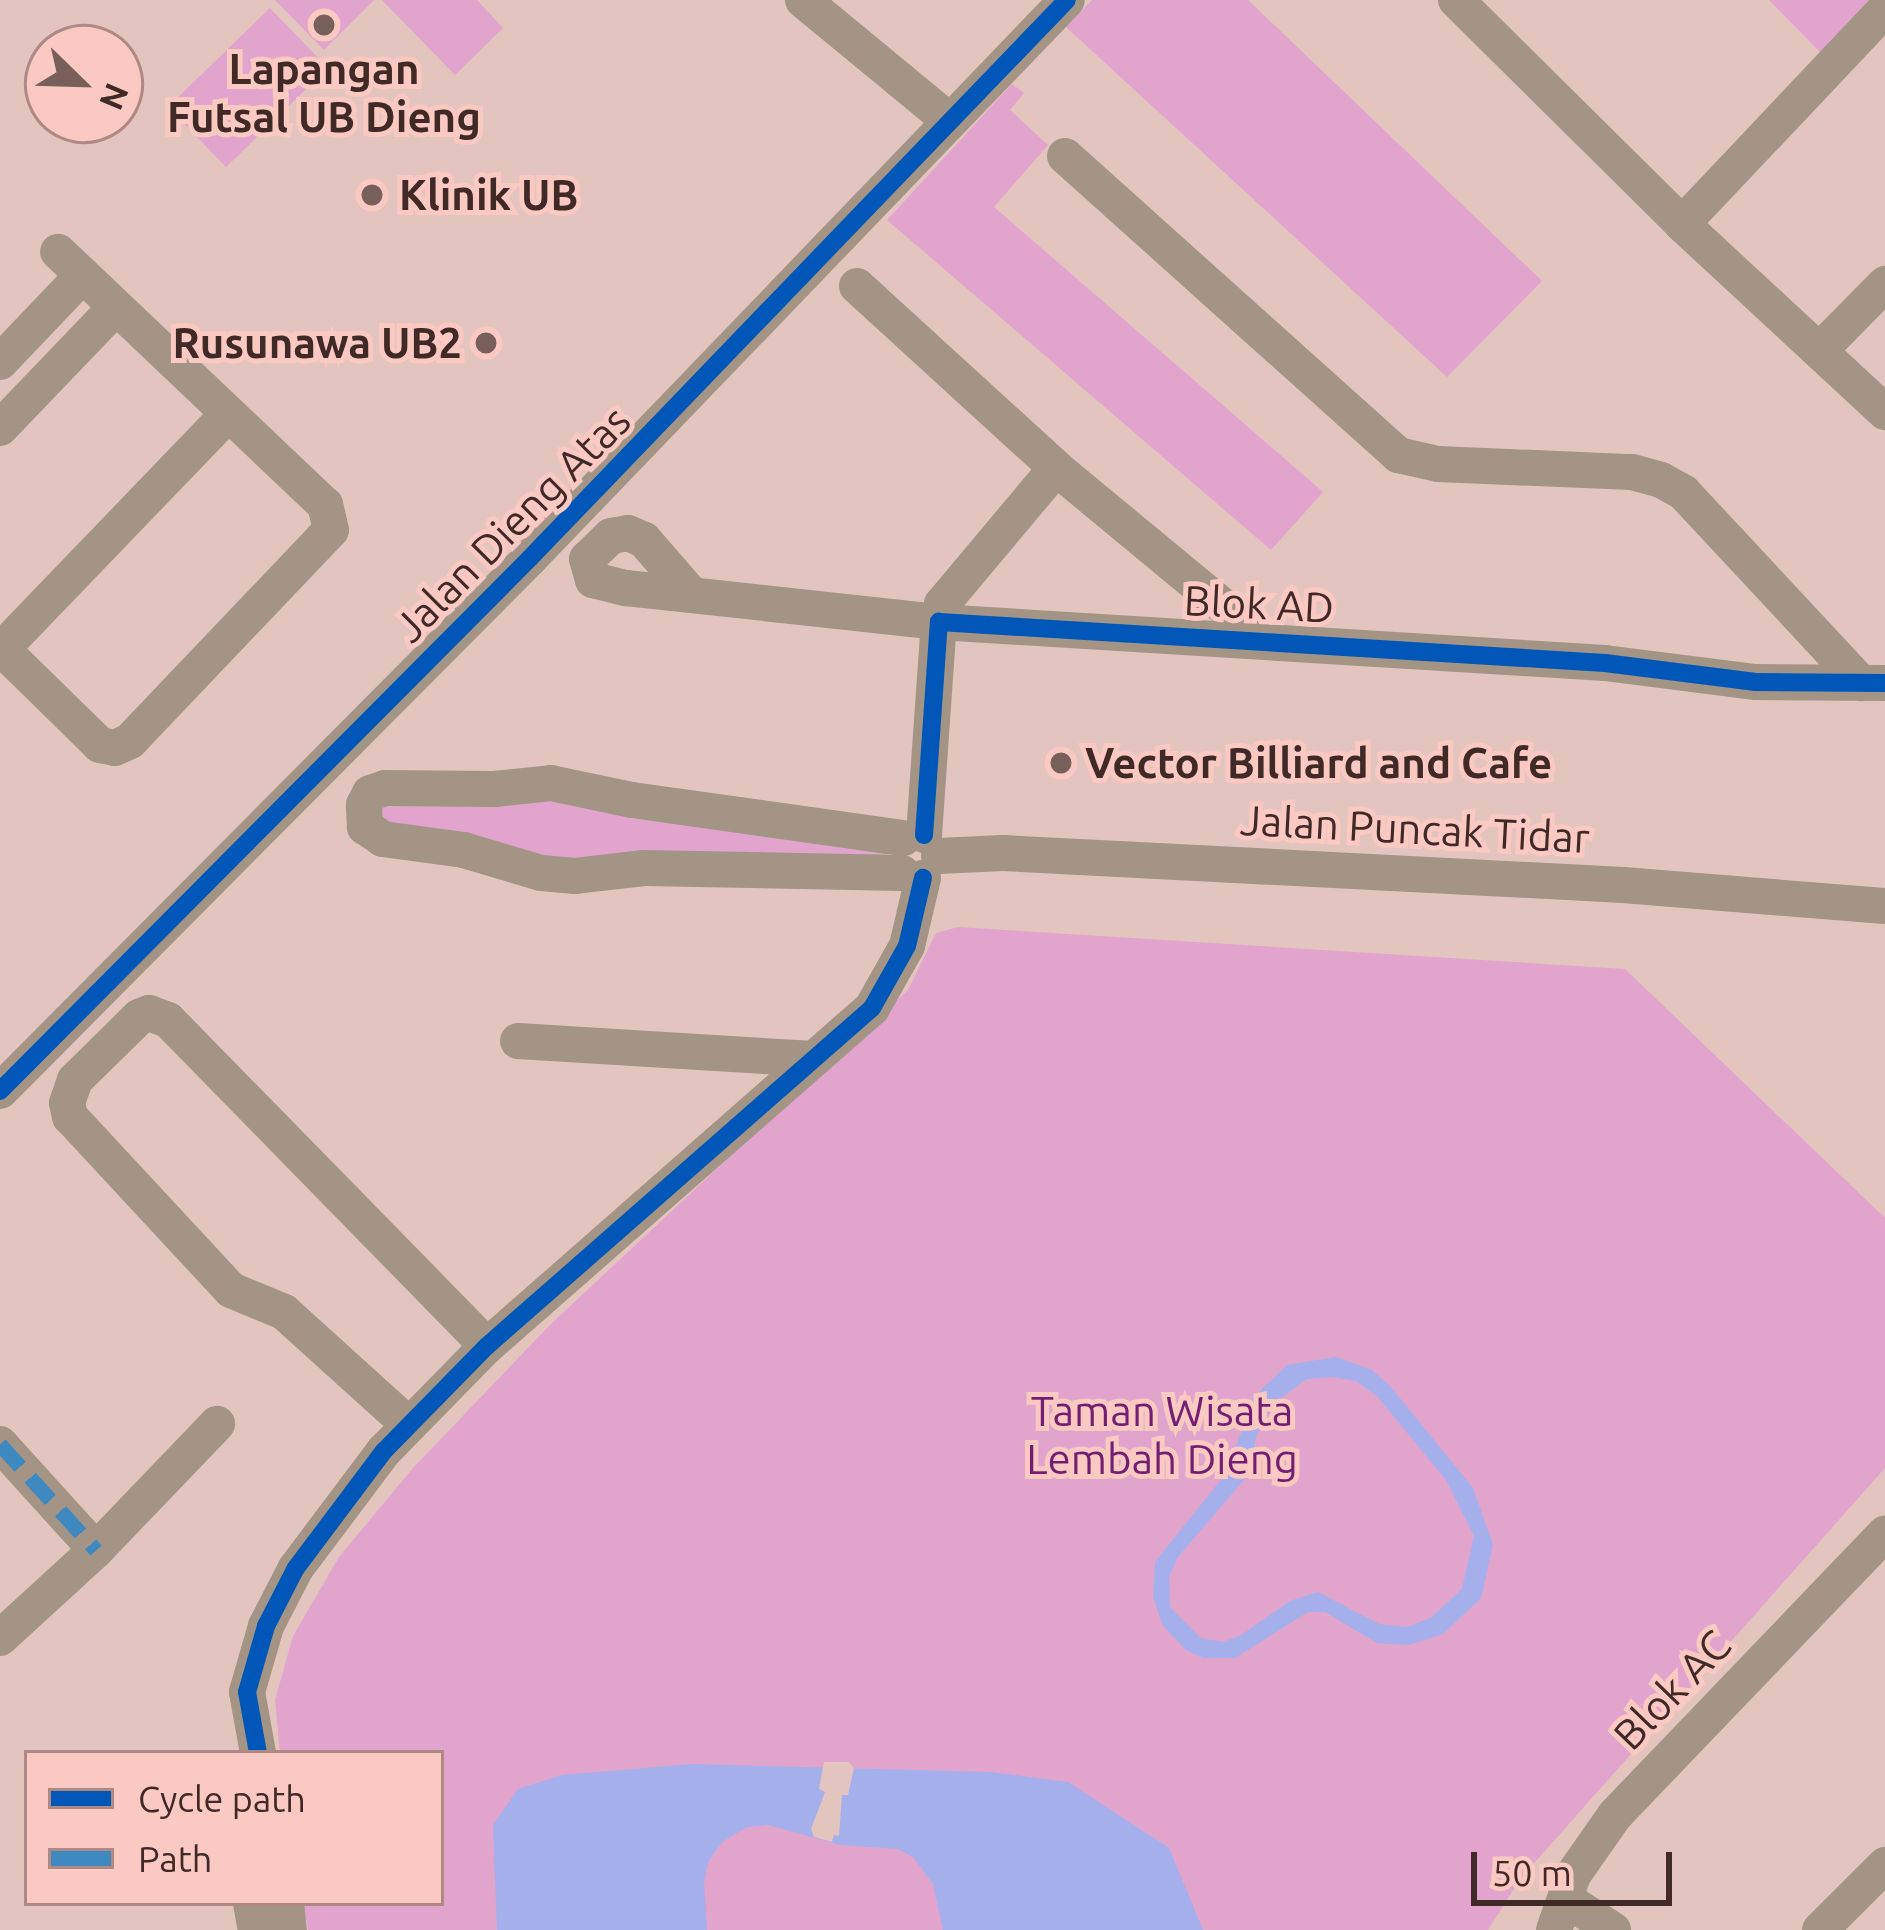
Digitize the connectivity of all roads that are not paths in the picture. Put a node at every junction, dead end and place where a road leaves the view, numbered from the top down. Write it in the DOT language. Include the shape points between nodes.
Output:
graph roads {
  1 [pos="803,0"];
  2 [pos="1066,0"];
  3 [pos="1456,0"];
  4 [pos="1885,9"];
  5 [pos="950,121"];
  6 [pos="1065,156"];
  7 [pos="1682,224"];
  8 [pos="1885,284"];
  9 [pos="856,286"];
  10 [pos="115,308"];
  11 [pos="1820,350"];
  12 [pos="0,362"];
  13 [pos="1885,412"];
  14 [pos="228,413"];
  15 [pos="0,428"];
  16 [pos="1056,468"];
  17 [pos="691,594"];
  18 [pos="939,638"];
  19 [pos="1263,639"];
  20 [pos="1,650"];
  21 [pos="1873,683"];
  22 [pos="918,856"];
  23 [pos="1885,906"];
  24 [pos="518,1041"];
  25 [pos="813,1059"];
  26 [pos="0,1091"];
  27 [pos="487,1346"];
  28 [pos="217,1424"];
  29 [pos="409,1425"];
  30 [pos="0,1444"];
  31 [pos="1885,1533"];
  32 [pos="96,1550"];
  33 [pos="0,1638"];
  34 [pos="257,1750"];
  35 [pos="1885,1864"];
  36 [pos="1561,1915"];
  37 [pos="1612,1930"];
  38 [pos="1820,1930"];
  1 -- 5 [label="street"];
  2 -- 5 [label="street, Jalan Dieng Atas"];
  3 -- 7 [label="street"];
  4 -- 7 [label="street"];
  5 -- 26 [label="street, Jalan Dieng Atas"];
  6 -- 21 [label="street" via="1398,454 1438,464 1661,480 1684,493"];
  7 -- 11 [label="street"];
  8 -- 11 [label="street"];
  9 -- 16 [label="street, Blok AD"];
  10 -- 12 [label="street" via="70,264"];
  10 -- 14 [label="street"];
  10 -- 15 [label="street"];
  11 -- 13 [label="street"];
  14 -- 20 [label="street"];
  14 -- 20 [label="street" via="325,505 331,530 308,559 115,748 100,745"];
  16 -- 18 [label="street" via="942,604"];
  16 -- 19 [label="street, Blok AD"];
  17 -- 18 [label="street, Blok AD"];
  18 -- 19 [label="street, Blok AD"];
  18 -- 22 [label="street"];
  19 -- 21 [label="street, Blok AD" via="1756,682"];
  22 -- 22 [label="street" via="541,873 464,850 382,839 364,827 364,805 385,788 551,783"];
  22 -- 23 [label="street, Jalan Puncak Tidar" via="1004,853"];
  22 -- 25 [label="street" via="894,977 872,1008"];
  24 -- 25 [label="street"];
  25 -- 27 [label="street"];
  27 -- 29 [label="street"];
  27 -- 29 [label="street" via="168,1020 139,1017 75,1080 70,1117 231,1290 284,1312"];
  28 -- 32 [label="street"];
  29 -- 34 [label="street" via="296,1568 266,1626 247,1692"];
  30 -- 32 [label="street"];
  31 -- 36 [label="street, Blok AC" via="1615,1815 1573,1875"];
  32 -- 33 [label="street"];
  35 -- 38 [label="street"];
  36 -- 37 [label="street"];
}
